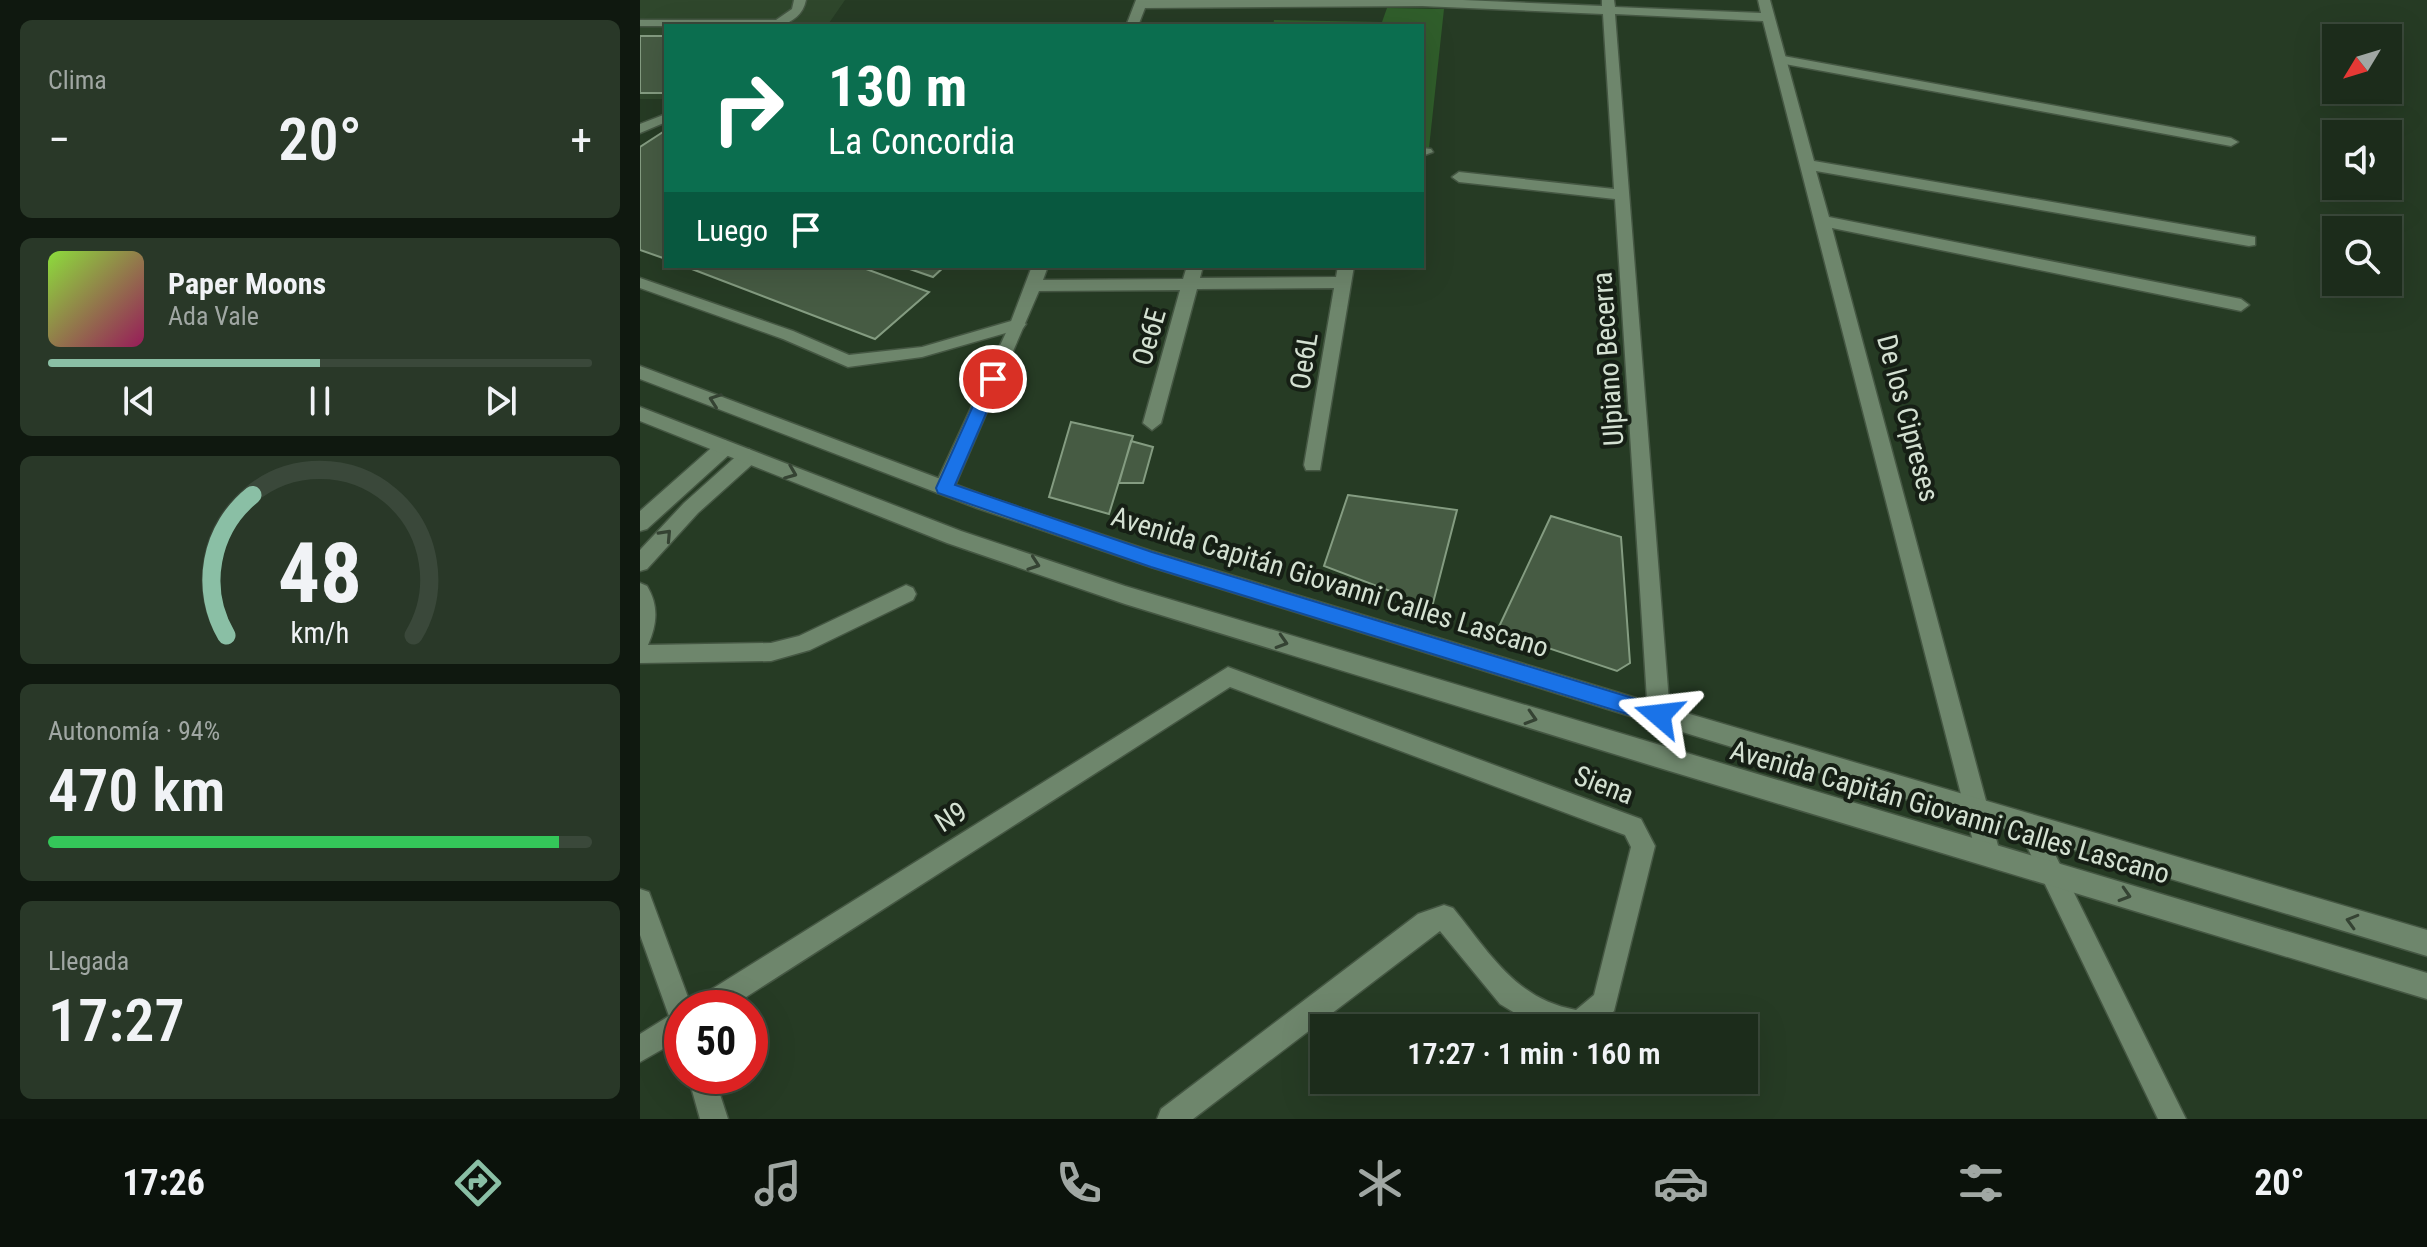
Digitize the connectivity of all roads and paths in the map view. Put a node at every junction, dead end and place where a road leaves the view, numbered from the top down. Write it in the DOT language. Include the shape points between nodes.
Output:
graph roads {
  1 [pos="800,0"];
  2 [pos="1265,0"];
  3 [pos="1385,1"];
  4 [pos="1141,2"];
  5 [pos="1609,5"];
  6 [pos="1766,8"];
  7 [pos="640,23"];
  8 [pos="1133,24"];
  9 [pos="1778,59"];
  10 [pos="664,118"];
  11 [pos="640,129"];
  12 [pos="2231,142"];
  13 [pos="1809,165"];
  14 [pos="1459,177"];
  15 [pos="1623,195"];
  16 [pos="1823,221"];
  17 [pos="2249,241"];
  18 [pos="1039,268"];
  19 [pos="1345,274"];
  20 [pos="1193,275"];
  21 [pos="640,283"];
  22 [pos="1032,286"];
  23 [pos="2241,305"];
  24 [pos="1018,324"];
  25 [pos="640,372"];
  26 [pos="640,414"];
  27 [pos="1152,423"];
  28 [pos="725,447"];
  29 [pos="749,456"];
  30 [pos="1313,465"];
  31 [pos="944,488"];
  32 [pos="640,523"];
  33 [pos="640,563"];
  34 [pos="640,592"];
  35 [pos="906,594"];
  36 [pos="640,639"];
  37 [pos="640,654"];
  38 [pos="1228,677"];
  39 [pos="1659,715"];
  40 [pos="1978,811"];
  41 [pos="2029,826"];
  42 [pos="1988,853"];
  43 [pos="2050,872"];
  44 [pos="640,901"];
  45 [pos="2427,943"];
  46 [pos="2427,986"];
  47 [pos="673,990"];
  48 [pos="733,990"];
  49 [pos="664,1034"];
  50 [pos="640,1049"];
  51 [pos="706,1094"];
  52 [pos="714,1119"];
  53 [pos="1171,1119"];
  54 [pos="2172,1119"];
  1 -- 7 [label="lane" via="795,13 778,23"];
  2 -- 3 [label="street"];
  2 -- 4 [label="street"];
  3 -- 5 [label="street"];
  4 -- 8 [label="street"];
  5 -- 6 [label="street"];
  5 -- 15 [label="street, Ulpiano Becerra"];
  6 -- 9 [label="street, De los Cipreses"];
  9 -- 12 [label="lane"];
  9 -- 13 [label="street, De los Cipreses"];
  10 -- 11 [label="lane"];
  13 -- 16 [label="street, De los Cipreses"];
  13 -- 17 [label="street"];
  14 -- 15 [label="street"];
  15 -- 39 [label="street, Ulpiano Becerra"];
  16 -- 23 [label="street"];
  16 -- 40 [label="street, De los Cipreses"];
  18 -- 22 [label="street"];
  19 -- 20 [label="street"];
  19 -- 30 [label="street, Oe6L"];
  20 -- 22 [label="street"];
  20 -- 27 [label="street, Oe6E"];
  21 -- 24 [label="lane" via="848,361 922,352"];
  22 -- 24 [label="street"];
  24 -- 31 [label="street"];
  31 -- 25 [label="street, Avenida Capitán Giovanni Calles Lascano, one-way"];
  26 -- 28 [label="street, Avenida Capitán Giovanni Calles Lascano"];
  28 -- 29 [label="street, Avenida Capitán Giovanni Calles Lascano"];
  28 -- 32 [label="street"];
  33 -- 29 [label="street, one-way"];
  29 -- 42 [label="street, Avenida Capitán Giovanni Calles Lascano, one-way" via="954,537 1125,595"];
  31 -- 39 [label="street, Avenida Capitán Giovanni Calles Lascano" via="1151,559"];
  34 -- 36 [label="street" via="646,625"];
  35 -- 37 [label="street" via="803,644 771,652"];
  38 -- 48 [label="street, N9"];
  38 -- 53 [label="street, Siena" via="1633,827 1643,846 1605,1002 1580,1024 1547,1018 1509,995 1444,917 1427,923"];
  39 -- 40 [label="street, Avenida Capitán Giovanni Calles Lascano"];
  40 -- 41 [label="street, Avenida Capitán Giovanni Calles Lascano"];
  40 -- 42 [label="street, De los Cipreses"];
  41 -- 43 [label="street"];
  45 -- 41 [label="street, Avenida Capitán Giovanni Calles Lascano, one-way"];
  42 -- 43 [label="street, Avenida Capitán Giovanni Calles Lascano"];
  43 -- 46 [label="street, Avenida Capitán Giovanni Calles Lascano, one-way"];
  43 -- 54 [label="street"];
  44 -- 47 [label="street"];
  49 -- 50 [label="street"];
  51 -- 52 [label="street"];
}
